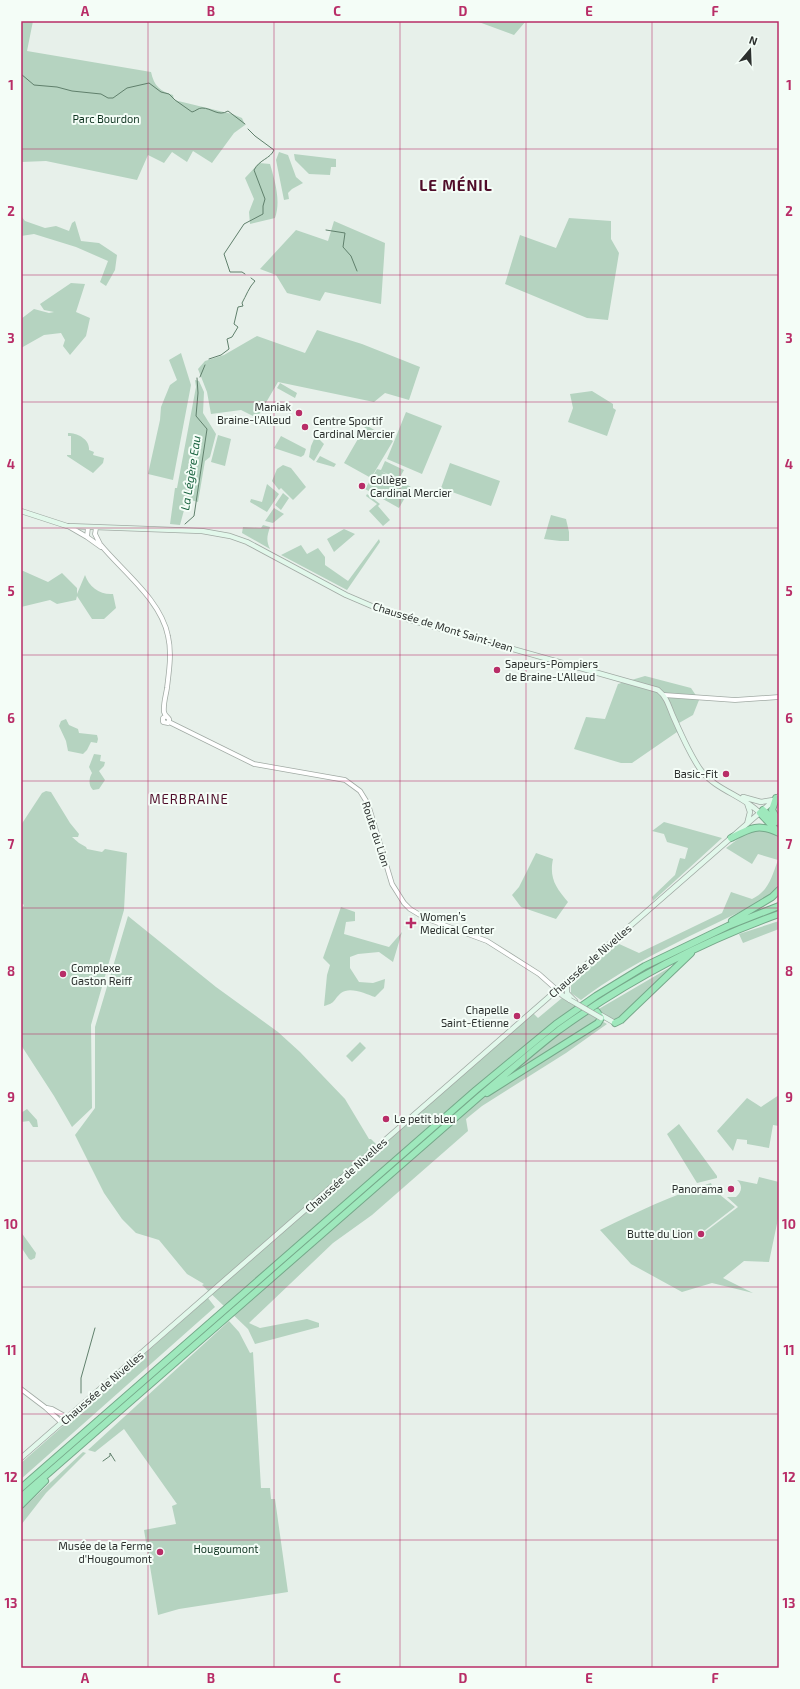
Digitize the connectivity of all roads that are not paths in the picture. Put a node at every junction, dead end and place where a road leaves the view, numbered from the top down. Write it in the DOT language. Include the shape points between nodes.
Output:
graph roads {
  1 [pos="21,511"];
  2 [pos="67,526"];
  3 [pos="88,527"];
  4 [pos="96,528"];
  5 [pos="87,537"];
  6 [pos="109,554"];
  7 [pos="664,695"];
  8 [pos="779,698"];
  9 [pos="736,795"];
  10 [pos="777,797"];
  11 [pos="746,801"];
  12 [pos="754,801"];
  13 [pos="761,811"];
  14 [pos="779,822"];
  15 [pos="748,824"];
  16 [pos="779,825"];
  17 [pos="779,833"];
  18 [pos="731,838"];
  19 [pos="779,890"];
  20 [pos="779,906"];
  21 [pos="779,914"];
  22 [pos="728,926"];
  23 [pos="695,949"];
  24 [pos="566,982"];
  25 [pos="557,990"];
  26 [pos="572,1000"];
  27 [pos="599,1015"];
  28 [pos="615,1023"];
  29 [pos="480,1096"];
  30 [pos="21,1389"];
  31 [pos="46,1408"];
  32 [pos="68,1418"];
  33 [pos="62,1423"];
  34 [pos="21,1458"];
  35 [pos="58,1465"];
  36 [pos="21,1488"];
  37 [pos="21,1497"];
  38 [pos="21,1505"];
  1 -- 2 [label="main road, Chaussée de Mont Saint-Jean"];
  2 -- 3 [label="main road, Chaussée de Mont Saint-Jean"];
  2 -- 5 [label="street, Route du Lion"];
  3 -- 4 [label="main road, Chaussée de Mont Saint-Jean"];
  3 -- 5 [label="street"];
  4 -- 6 [label="street, Route du Lion" via="95,534"];
  4 -- 7 [label="main road, Chaussée de Mont Saint-Jean" via="202,531 236,537 346,595 381,610 650,687"];
  5 -- 6 [label="street, Route du Lion"];
  6 -- 25 [label="street, Route du Lion" via="149,598 163,619 170,652 164,705 166,716 163,722 169,722 254,764 334,777 351,784 363,794 368,804 392,884 404,903 425,918 487,941 539,974"];
  7 -- 8 [label="street, Chaussée de Mont Saint-Jean" via="735,700"];
  7 -- 9 [label="main road" via="700,768 713,782"];
  9 -- 11 [label="main road"];
  9 -- 12 [label="main road"];
  10 -- 12 [label="main road" via="765,802"];
  10 -- 13 [label="main road, Chaussée de Nivelles"];
  10 -- 14 [label="highway" via="772,810"];
  11 -- 13 [label="main road"];
  11 -- 15 [label="main road" via="750,812"];
  12 -- 13 [label="main road"];
  13 -- 15 [label="main road, Chaussée de Nivelles"];
  13 -- 16 [label="highway"];
  13 -- 17 [label="highway"];
  15 -- 18 [label="main road, Chaussée de Nivelles"];
  17 -- 18 [label="highway" via="758,827"];
  18 -- 24 [label="main road, Chaussée de Nivelles"];
  19 -- 22 [label="highway" via="772,897 732,920"];
  20 -- 22 [label="highway"];
  21 -- 23 [label="highway"];
  22 -- 36 [label="highway" via="639,970 596,996 522,1051"];
  23 -- 28 [label="highway"];
  23 -- 29 [label="highway" via="648,973 594,1006 525,1057"];
  24 -- 25 [label="main road, Chaussée de Nivelles"];
  24 -- 26 [label="main road" via="567,993"];
  25 -- 26 [label="main road, Route du Lion" via="562,996"];
  25 -- 32 [label="main road, Chaussée de Nivelles"];
  26 -- 27 [label="main road, Route du Lion, bridge"];
  27 -- 28 [label="main road, Route du Lion"];
  27 -- 29 [label="highway" via="598,1023 584,1033 494,1090"];
  29 -- 35 [label="highway"];
  30 -- 31 [label="street"];
  31 -- 32 [label="street"];
  31 -- 33 [label="street"];
  32 -- 33 [label="main road, Chaussée de Nivelles"];
  33 -- 34 [label="main road, Chaussée de Nivelles"];
  35 -- 37 [label="highway"];
  35 -- 38 [label="highway" via="50,1477"];
}
